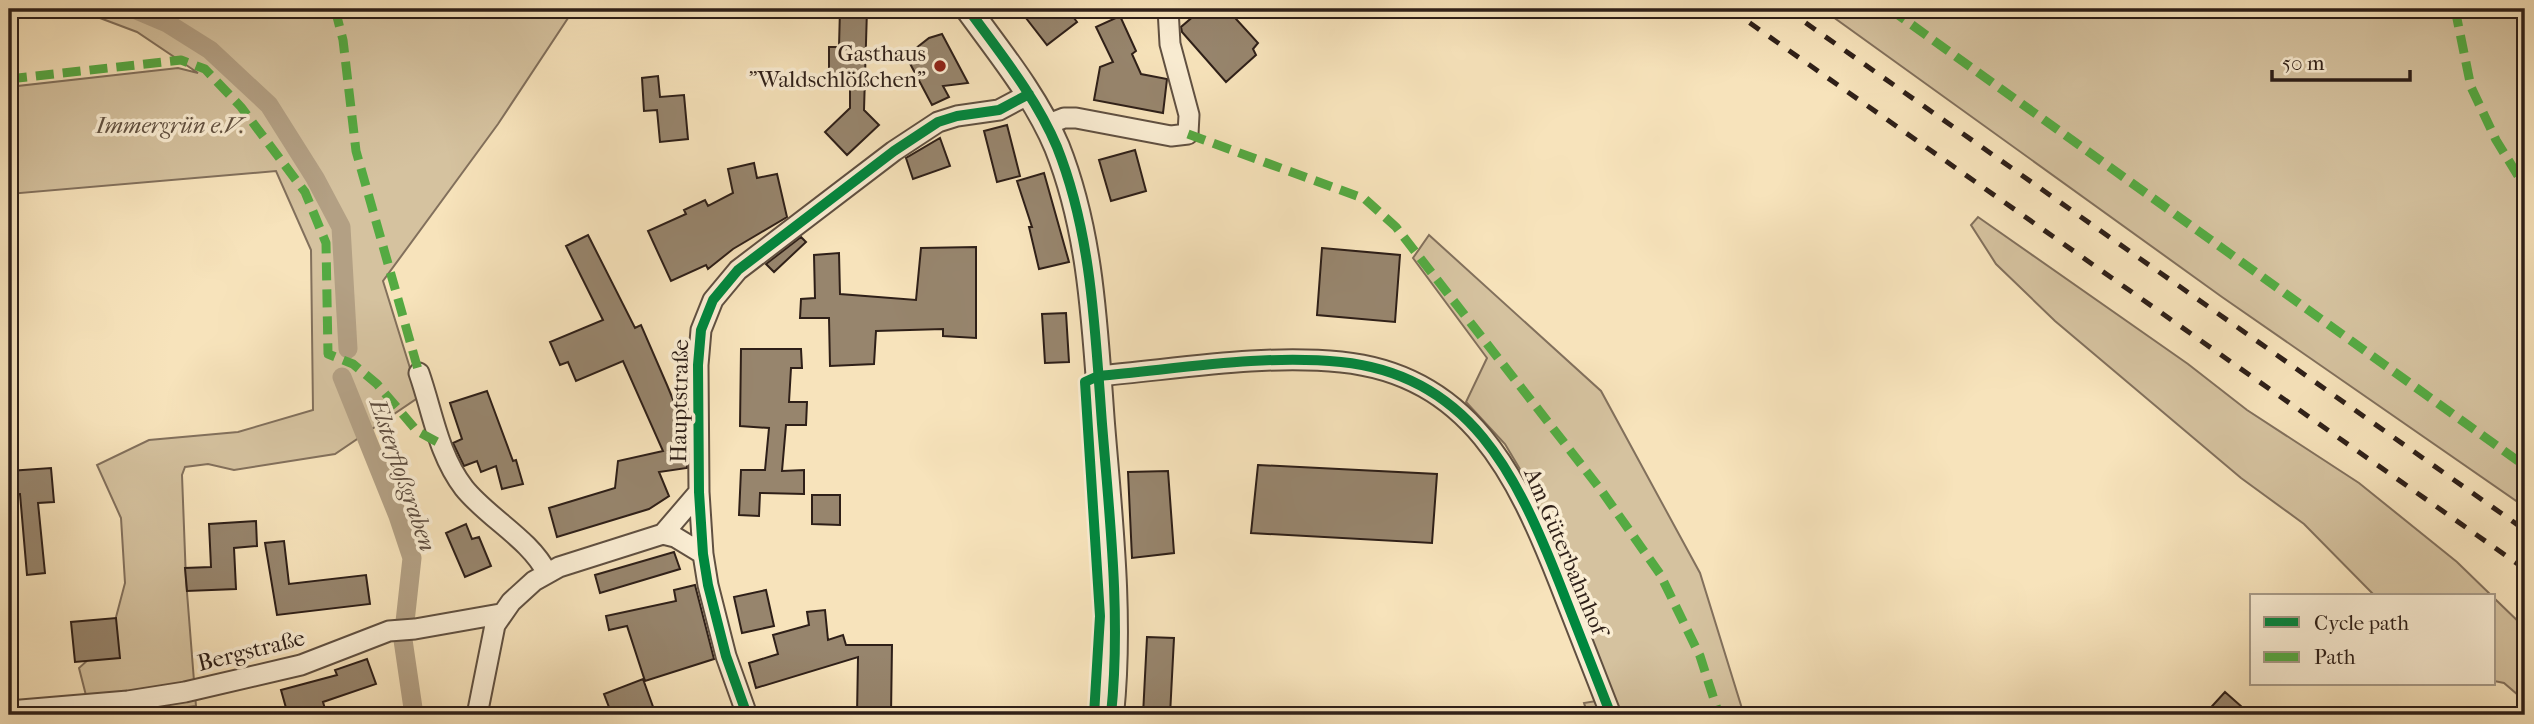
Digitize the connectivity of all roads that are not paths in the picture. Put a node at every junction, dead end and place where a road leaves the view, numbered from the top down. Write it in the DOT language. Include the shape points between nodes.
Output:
graph roads {
  1 [pos="968,9"];
  2 [pos="1168,9"];
  3 [pos="1028,94"];
  4 [pos="1046,125"];
  5 [pos="419,373"];
  6 [pos="1098,376"];
  7 [pos="699,492"];
  8 [pos="663,534"];
  9 [pos="703,554"];
  10 [pos="547,573"];
  11 [pos="500,614"];
  12 [pos="9,711"];
  13 [pos="477,715"];
  14 [pos="747,715"];
  15 [pos="1111,715"];
  16 [pos="1611,715"];
  1 -- 3 [label="street"];
  2 -- 4 [label="street" via="1170,44 1189,115 1188,134 1171,136 1076,118"];
  3 -- 4 [label="street"];
  3 -- 7 [label="street, Hauptstraße" via="988,113 947,118 914,137 738,270 721,289 705,316 699,344"];
  4 -- 6 [label="street" via="1063,165 1086,252"];
  5 -- 10 [label="street" via="439,443 455,476 480,506 536,556"];
  6 -- 15 [label="street" via="1116,604"];
  6 -- 16 [label="street, Am Güterbahnhof" via="1325,361 1378,370 1445,402 1485,437 1516,482"];
  7 -- 8 [label="street"];
  7 -- 9 [label="street, Hauptstraße"];
  8 -- 9 [label="street"];
  8 -- 10 [label="street"];
  9 -- 14 [label="street, Hauptstraße" via="722,642"];
  10 -- 11 [label="street"];
  11 -- 12 [label="street, Bergstraße" via="389,631 301,665 196,690"];
  11 -- 13 [label="street"];
}
